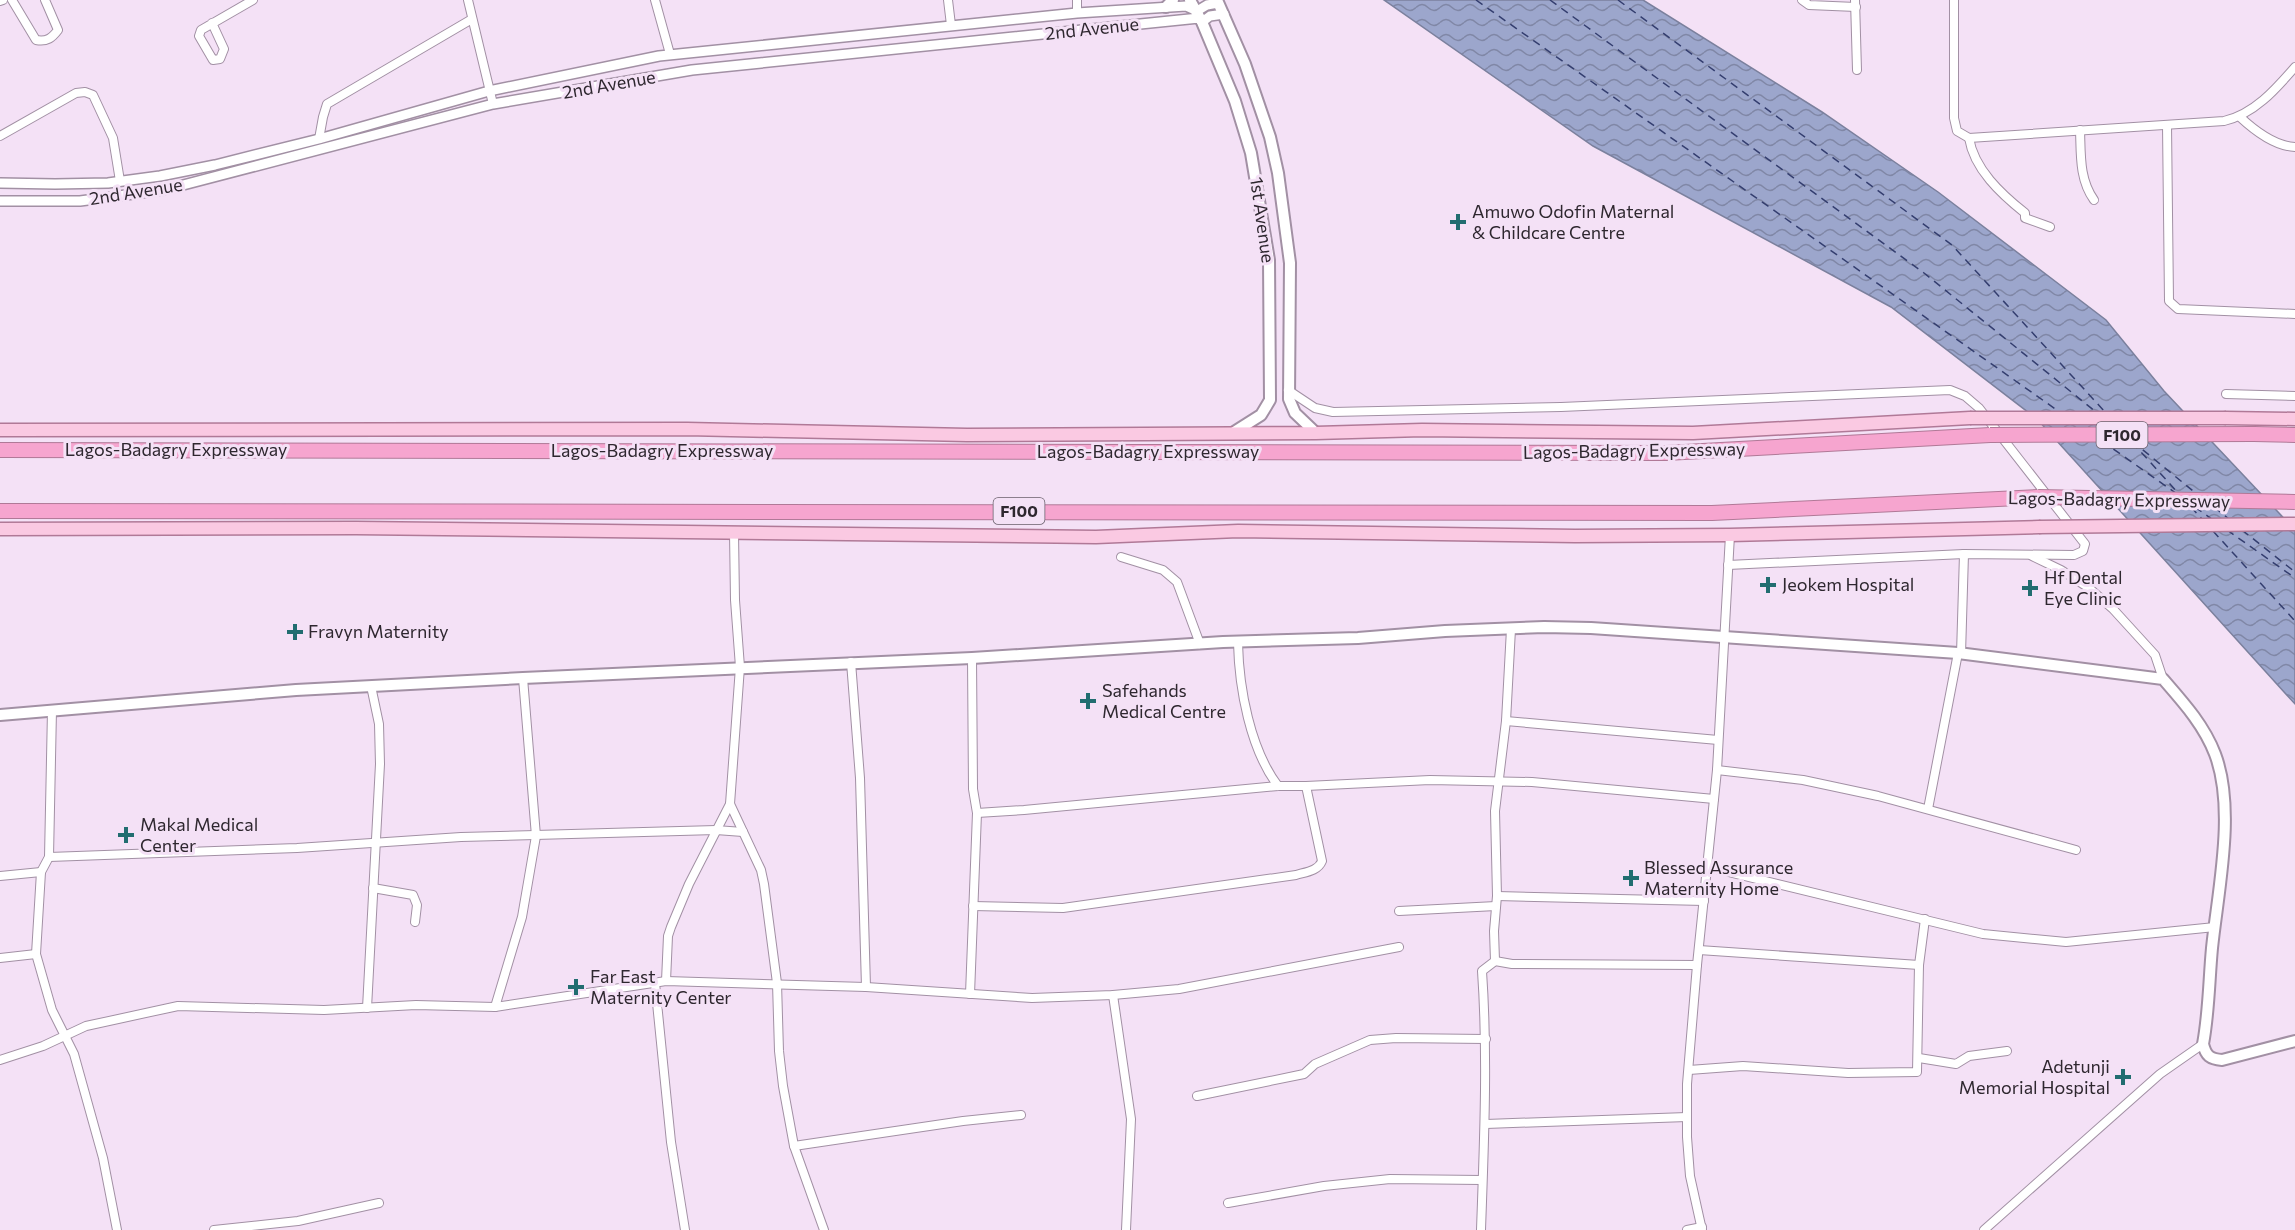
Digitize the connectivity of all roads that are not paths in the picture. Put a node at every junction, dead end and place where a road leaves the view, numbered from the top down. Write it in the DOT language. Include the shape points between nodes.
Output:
graph roads {
  1 [pos="12,0"];
  2 [pos="45,0"];
  3 [pos="254,0"];
  4 [pos="468,0"];
  5 [pos="948,0"];
  6 [pos="1077,0"];
  7 [pos="1190,0"];
  8 [pos="1802,0"];
  9 [pos="1954,0"];
  10 [pos="658,1"];
  11 [pos="1218,1"];
  12 [pos="1170,3"];
  13 [pos="1855,4"];
  14 [pos="1197,11"];
  15 [pos="1077,13"];
  16 [pos="1224,14"];
  17 [pos="472,19"];
  18 [pos="1202,22"];
  19 [pos="212,23"];
  20 [pos="951,25"];
  21 [pos="670,54"];
  22 [pos="2295,67"];
  23 [pos="1857,70"];
  24 [pos="489,91"];
  25 [pos="493,104"];
  26 [pos="2240,117"];
  27 [pos="2167,125"];
  28 [pos="2080,130"];
  29 [pos="0,136"];
  30 [pos="1969,138"];
  31 [pos="319,139"];
  32 [pos="2295,147"];
  33 [pos="120,181"];
  34 [pos="0,183"];
  35 [pos="2094,200"];
  36 [pos="0,201"];
  37 [pos="2050,227"];
  38 [pos="2295,314"];
  39 [pos="1288,390"];
  40 [pos="2226,394"];
  41 [pos="2295,396"];
  42 [pos="2295,419"];
  43 [pos="0,430"];
  44 [pos="1231,434"];
  45 [pos="1316,434"];
  46 [pos="2295,435"];
  47 [pos="0,450"];
  48 [pos="2295,502"];
  49 [pos="0,512"];
  50 [pos="2295,524"];
  51 [pos="0,530"];
  52 [pos="734,533"];
  53 [pos="1730,535"];
  54 [pos="1964,554"];
  55 [pos="2031,555"];
  56 [pos="1121,557"];
  57 [pos="1728,565"];
  58 [pos="1511,629"];
  59 [pos="1724,637"];
  60 [pos="1238,643"];
  61 [pos="1200,644"];
  62 [pos="1959,654"];
  63 [pos="972,658"];
  64 [pos="851,662"];
  65 [pos="740,667"];
  66 [pos="523,678"];
  67 [pos="2163,679"];
  68 [pos="371,686"];
  69 [pos="52,710"];
  70 [pos="0,715"];
  71 [pos="1506,721"];
  72 [pos="1718,740"];
  73 [pos="1717,770"];
  74 [pos="1498,783"];
  75 [pos="1278,786"];
  76 [pos="1306,786"];
  77 [pos="1714,799"];
  78 [pos="729,804"];
  79 [pos="1928,809"];
  80 [pos="977,813"];
  81 [pos="716,830"];
  82 [pos="743,832"];
  83 [pos="536,836"];
  84 [pos="376,843"];
  85 [pos="2076,850"];
  86 [pos="49,856"];
  87 [pos="1708,867"];
  88 [pos="41,872"];
  89 [pos="0,876"];
  90 [pos="373,888"];
  91 [pos="1497,896"];
  92 [pos="1704,901"];
  93 [pos="973,906"];
  94 [pos="1496,906"];
  95 [pos="1399,911"];
  96 [pos="1925,919"];
  97 [pos="415,922"];
  98 [pos="2215,927"];
  99 [pos="1399,947"];
  100 [pos="1699,950"];
  101 [pos="36,954"];
  102 [pos="0,958"];
  103 [pos="1495,961"];
  104 [pos="1696,965"];
  105 [pos="1919,965"];
  106 [pos="666,981"];
  107 [pos="655,983"];
  108 [pos="777,983"];
  109 [pos="866,987"];
  110 [pos="969,994"];
  111 [pos="1113,995"];
  112 [pos="495,1007"];
  113 [pos="367,1008"];
  114 [pos="67,1037"];
  115 [pos="1486,1039"];
  116 [pos="2295,1041"];
  117 [pos="2203,1044"];
  118 [pos="2007,1051"];
  119 [pos="1918,1058"];
  120 [pos="0,1060"];
  121 [pos="1689,1070"];
  122 [pos="1197,1096"];
  123 [pos="1021,1115"];
  124 [pos="1687,1117"];
  125 [pos="1486,1124"];
  126 [pos="794,1146"];
  127 [pos="1482,1180"];
  128 [pos="378,1203"];
  129 [pos="1228,1203"];
  130 [pos="1702,1228"];
  131 [pos="117,1230"];
  132 [pos="214,1230"];
  133 [pos="685,1230"];
  134 [pos="824,1230"];
  135 [pos="1126,1230"];
  136 [pos="1481,1230"];
  137 [pos="1687,1230"];
  138 [pos="1984,1230"];
  1 -- 2 [label="street" via="36,40 42,41 51,39 58,30"];
  3 -- 19 [label="street"];
  4 -- 17 [label="street"];
  5 -- 20 [label="street"];
  6 -- 15 [label="street"];
  7 -- 14 [label="main road, 1st Avenue"];
  8 -- 13 [label="street" via="1809,5"];
  9 -- 30 [label="street" via="1954,118 1957,131"];
  10 -- 21 [label="street"];
  11 -- 14 [label="street, 2nd Avenue"];
  11 -- 16 [label="main road, 1st Avenue"];
  12 -- 14 [label="street, 2nd Avenue"];
  12 -- 15 [label="street, 2nd Avenue"];
  13 -- 23 [label="street"];
  14 -- 18 [label="main road, 1st Avenue"];
  15 -- 20 [label="street, 2nd Avenue"];
  16 -- 18 [label="street, 2nd Avenue"];
  16 -- 39 [label="main road, 1st Avenue" via="1270,137 1278,173 1289,250"];
  17 -- 24 [label="street"];
  17 -- 31 [label="street" via="327,104"];
  18 -- 25 [label="street, 2nd Avenue" via="1199,18 747,63"];
  18 -- 44 [label="main road, 1st Avenue" via="1249,144 1269,260 1270,400 1261,415"];
  20 -- 21 [label="street, 2nd Avenue"];
  21 -- 24 [label="street, 2nd Avenue"];
  22 -- 26 [label="street"];
  24 -- 25 [label="street"];
  24 -- 31 [label="street, 2nd Avenue"];
  25 -- 36 [label="street, 2nd Avenue" via="164,190 80,201"];
  26 -- 27 [label="street"];
  26 -- 32 [label="street" via="2257,133"];
  27 -- 28 [label="street"];
  27 -- 38 [label="street" via="2169,301 2178,309"];
  28 -- 30 [label="street"];
  28 -- 35 [label="street" via="2082,171"];
  29 -- 33 [label="street" via="76,93 93,95 113,138"];
  30 -- 37 [label="street" via="1972,154 2007,199 2025,213 2025,218"];
  31 -- 33 [label="street, 2nd Avenue" via="215,165"];
  33 -- 34 [label="street, 2nd Avenue"];
  39 -- 45 [label="main road, 1st Avenue" via="1295,413"];
  39 -- 55 [label="street" via="1315,408 1333,412 1561,407 1950,390 1979,408 2085,544 2079,554"];
  40 -- 41 [label="street"];
  42 -- 45 [label="main road, Lagos-Badagry Expressway, bridge" via="1970,418 1693,433 1422,430"];
  43 -- 44 [label="main road, Lagos-Badagry Expressway" via="675,429 967,435"];
  44 -- 45 [label="main road, Lagos-Badagry Expressway"];
  46 -- 47 [label="highway, Lagos-Badagry Expressway / F100, bridge" via="1990,435 1666,453"];
  48 -- 49 [label="highway, Lagos-Badagry Expressway / F100, bridge" via="2038,497 1712,513"];
  50 -- 53 [label="main road, Lagos-Badagry Expressway, bridge"];
  51 -- 52 [label="main road, Lagos-Badagry Expressway" via="356,528"];
  52 -- 53 [label="main road, Lagos-Badagry Expressway" via="1096,537 1238,531"];
  52 -- 65 [label="street"];
  53 -- 57 [label="street"];
  54 -- 55 [label="street"];
  54 -- 57 [label="street"];
  54 -- 62 [label="street"];
  55 -- 67 [label="street" via="2089,588 2113,609 2155,655"];
  56 -- 61 [label="street" via="1163,570 1176,582"];
  57 -- 59 [label="street"];
  58 -- 59 [label="main road" via="1591,628"];
  58 -- 60 [label="main road"];
  58 -- 71 [label="street"];
  59 -- 62 [label="main road"];
  59 -- 72 [label="street"];
  60 -- 61 [label="main road"];
  60 -- 75 [label="street" via="1240,680 1251,726"];
  61 -- 63 [label="main road"];
  62 -- 67 [label="main road"];
  62 -- 79 [label="street"];
  63 -- 64 [label="main road"];
  63 -- 80 [label="street" via="973,789"];
  64 -- 65 [label="main road"];
  64 -- 109 [label="street" via="860,778"];
  65 -- 66 [label="main road"];
  65 -- 78 [label="street"];
  66 -- 68 [label="main road"];
  66 -- 83 [label="street"];
  67 -- 98 [label="main road" via="2194,714 2215,753 2221,774 2225,814"];
  68 -- 69 [label="main road"];
  68 -- 84 [label="street" via="379,724"];
  69 -- 70 [label="main road"];
  69 -- 86 [label="street"];
  71 -- 72 [label="street"];
  71 -- 74 [label="street"];
  72 -- 73 [label="street"];
  73 -- 77 [label="street"];
  73 -- 79 [label="street" via="1803,780"];
  74 -- 76 [label="street" via="1430,780"];
  74 -- 77 [label="street" via="1532,782"];
  74 -- 91 [label="street"];
  75 -- 76 [label="street"];
  75 -- 80 [label="street"];
  76 -- 93 [label="street" via="1322,861 1314,870 1063,908"];
  77 -- 87 [label="street"];
  78 -- 81 [label="street"];
  78 -- 82 [label="street"];
  79 -- 85 [label="street"];
  80 -- 93 [label="street"];
  81 -- 82 [label="street"];
  81 -- 83 [label="street"];
  81 -- 106 [label="street" via="668,936"];
  82 -- 108 [label="street" via="761,870"];
  83 -- 84 [label="street"];
  83 -- 112 [label="street" via="522,917"];
  84 -- 86 [label="street"];
  84 -- 90 [label="street"];
  86 -- 88 [label="street"];
  87 -- 92 [label="street"];
  87 -- 96 [label="street"];
  88 -- 89 [label="street"];
  88 -- 101 [label="street"];
  90 -- 97 [label="street" via="413,895 417,904"];
  90 -- 113 [label="street"];
  91 -- 92 [label="street"];
  91 -- 94 [label="street"];
  92 -- 100 [label="street"];
  93 -- 110 [label="street"];
  94 -- 95 [label="street"];
  94 -- 103 [label="street"];
  96 -- 98 [label="street" via="1983,934 2066,942"];
  96 -- 105 [label="street"];
  98 -- 117 [label="main road"];
  99 -- 111 [label="street" via="1179,989"];
  100 -- 104 [label="street"];
  100 -- 105 [label="street"];
  101 -- 102 [label="street"];
  101 -- 114 [label="street" via="52,1010"];
  103 -- 104 [label="street"];
  103 -- 115 [label="street" via="1482,971"];
  104 -- 121 [label="street"];
  105 -- 119 [label="street"];
  106 -- 107 [label="street"];
  106 -- 108 [label="street"];
  107 -- 112 [label="street"];
  107 -- 133 [label="street" via="671,1143"];
  108 -- 109 [label="street"];
  108 -- 126 [label="street" via="779,1051"];
  109 -- 110 [label="street"];
  110 -- 111 [label="street" via="1032,998"];
  111 -- 135 [label="street" via="1131,1119"];
  112 -- 113 [label="street"];
  113 -- 114 [label="street" via="178,1006 86,1026"];
  114 -- 120 [label="street"];
  114 -- 131 [label="street" via="103,1158"];
  115 -- 122 [label="street" via="1370,1040 1315,1064 1304,1074"];
  115 -- 125 [label="street"];
  116 -- 117 [label="main road" via="2222,1060 2208,1057"];
  117 -- 138 [label="street" via="2160,1074"];
  118 -- 119 [label="street" via="1969,1056 1956,1064"];
  119 -- 121 [label="street" via="1918,1070 1912,1072 1848,1073 1743,1066"];
  121 -- 124 [label="street"];
  123 -- 126 [label="street"];
  124 -- 125 [label="street"];
  124 -- 130 [label="street" via="1690,1176"];
  125 -- 127 [label="street"];
  126 -- 134 [label="street"];
  127 -- 129 [label="street" via="1390,1179"];
  127 -- 136 [label="street"];
  128 -- 132 [label="street" via="298,1221"];
  130 -- 137 [label="street"];
}
